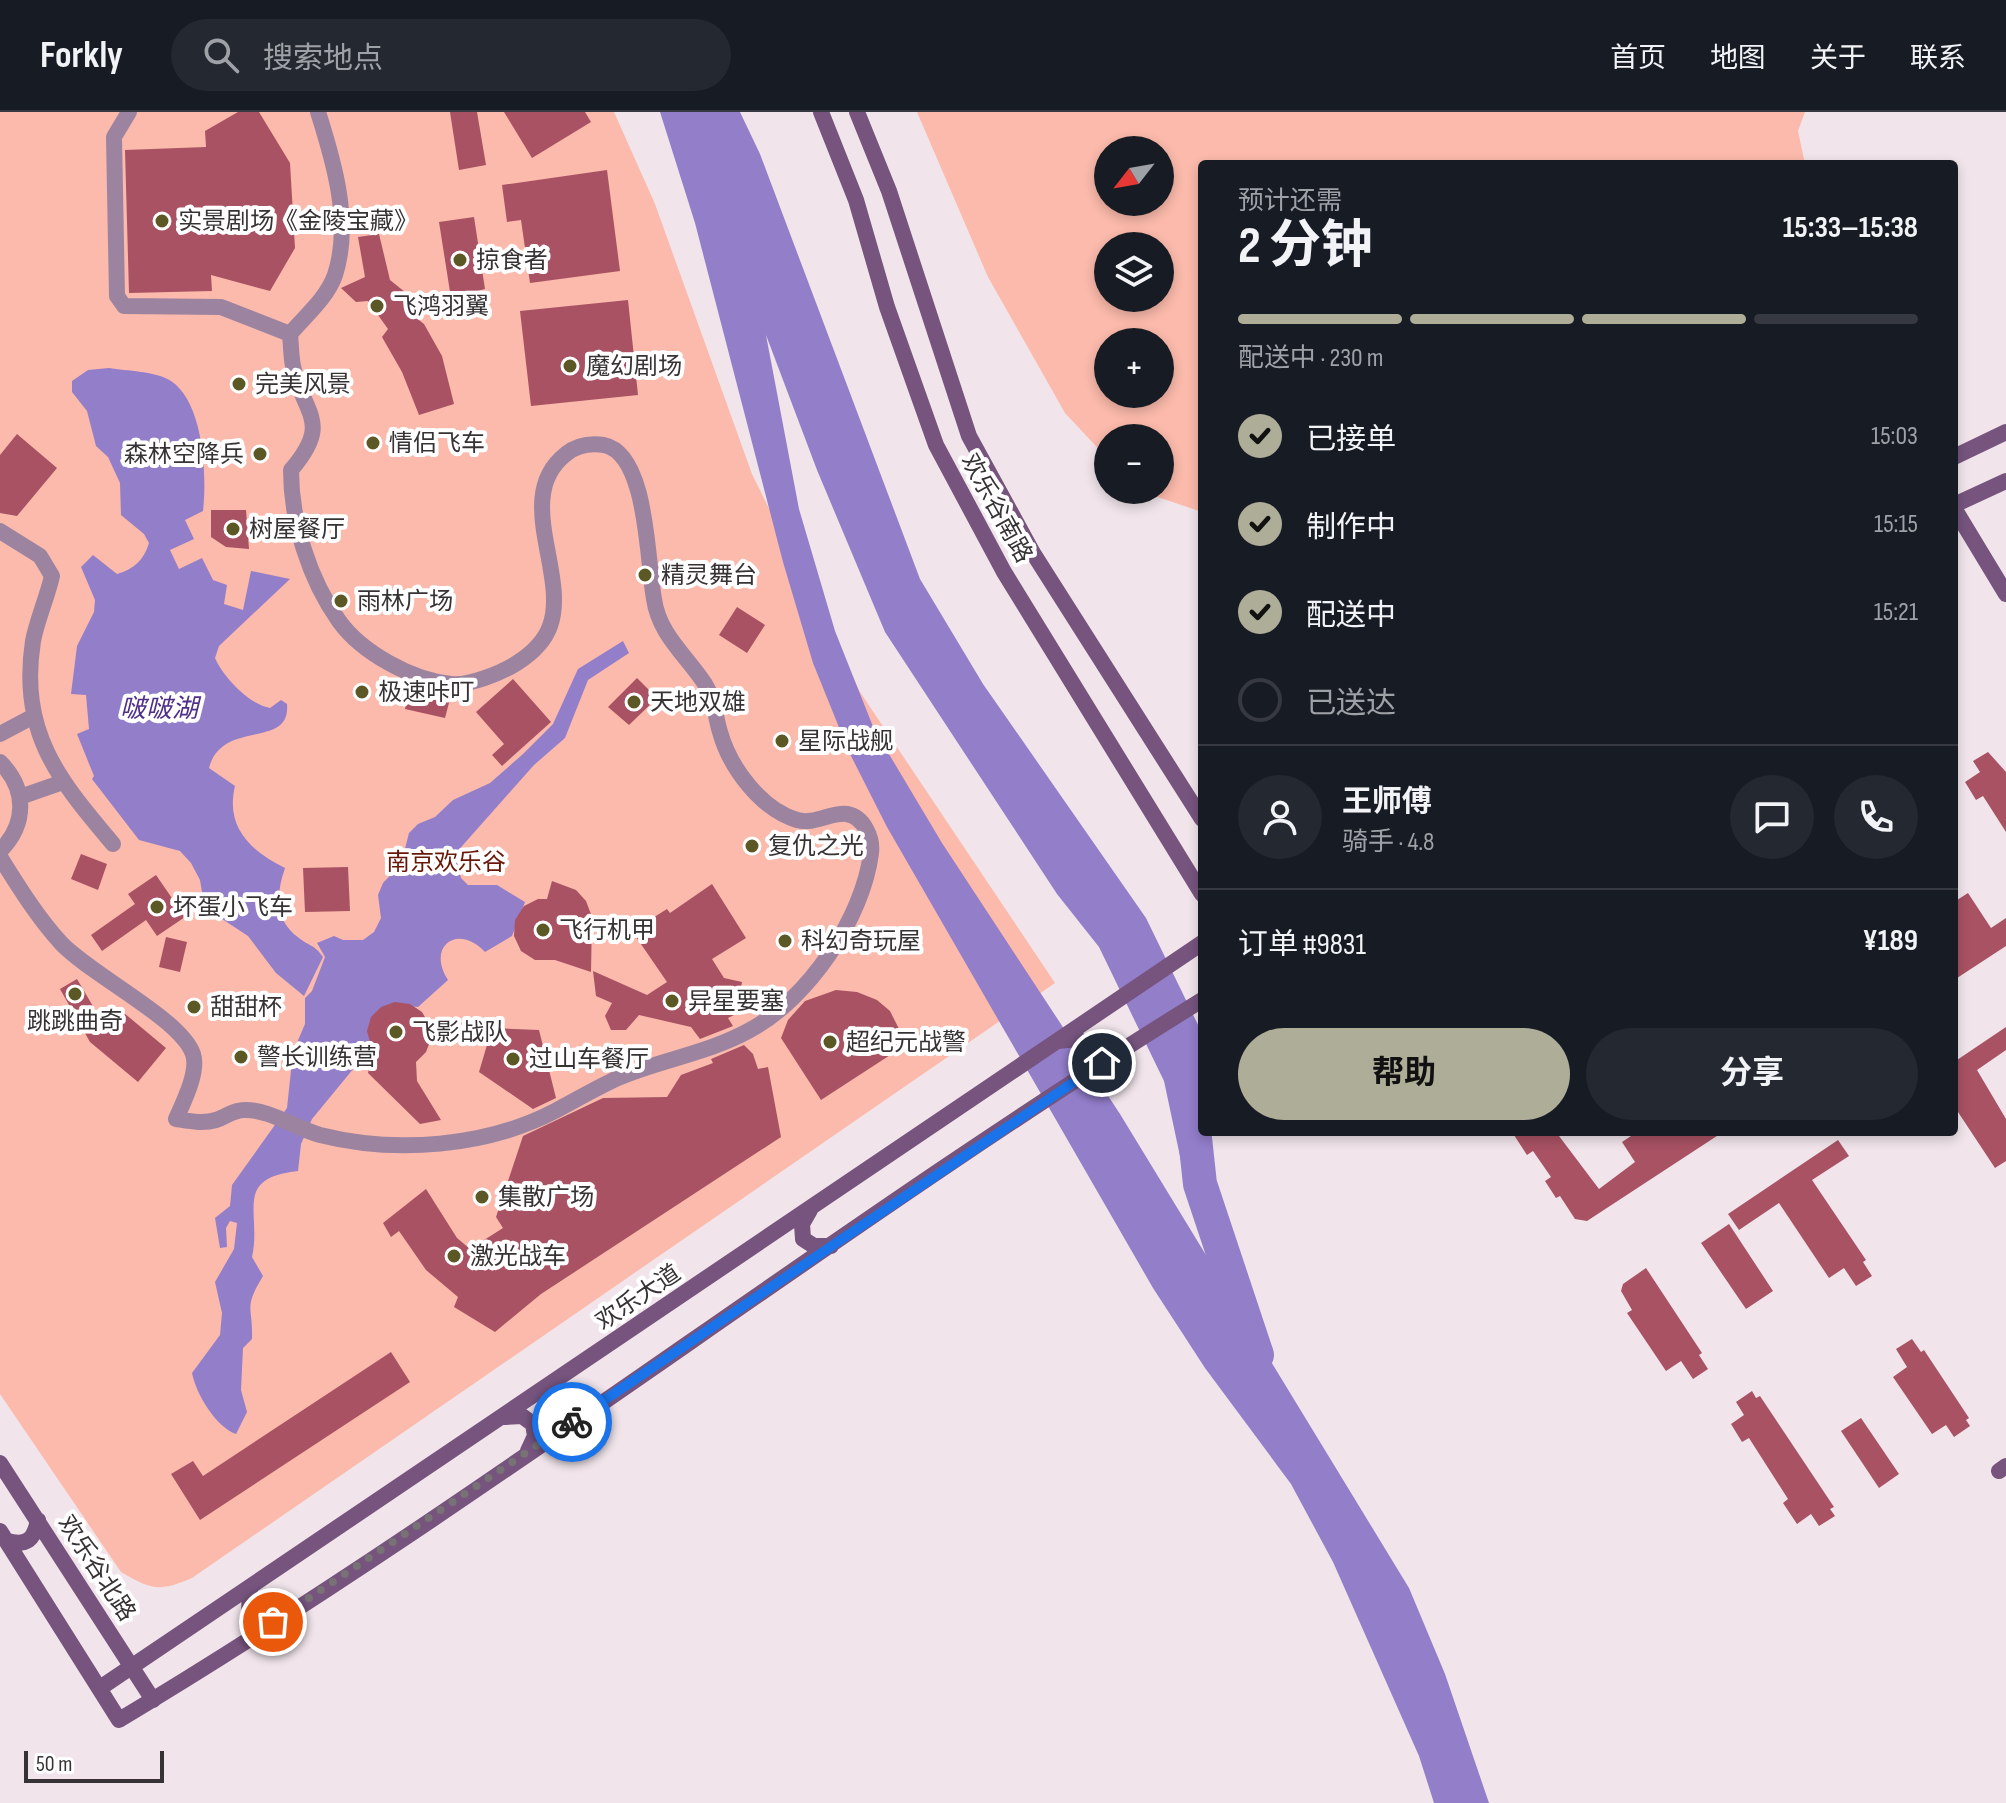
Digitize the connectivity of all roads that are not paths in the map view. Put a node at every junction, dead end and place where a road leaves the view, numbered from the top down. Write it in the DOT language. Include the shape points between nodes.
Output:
graph roads {
  1 [pos="129,112"];
  2 [pos="318,112"];
  3 [pos="821,112"];
  4 [pos="836,112"];
  5 [pos="857,116"];
  6 [pos="830,132"];
  7 [pos="290,334"];
  8 [pos="2006,432"];
  9 [pos="1958,455"];
  10 [pos="2006,481"];
  11 [pos="1958,505"];
  12 [pos="1958,514"];
  13 [pos="0,531"];
  14 [pos="2006,594"];
  15 [pos="32,717"];
  16 [pos="0,734"];
  17 [pos="0,762"];
  18 [pos="63,782"];
  19 [pos="20,797"];
  20 [pos="1198,813"];
  21 [pos="113,844"];
  22 [pos="0,854"];
  23 [pos="1198,887"];
  24 [pos="1198,946"];
  25 [pos="1198,1002"];
  26 [pos="1055,1041"];
  27 [pos="1077,1080"];
  28 [pos="810,1208"];
  29 [pos="831,1246"];
  30 [pos="505,1417"];
  31 [pos="527,1452"];
  32 [pos="0,1463"];
  33 [pos="38,1520"];
  34 [pos="3,1536"];
  35 [pos="250,1589"];
  36 [pos="273,1622"];
  37 [pos="132,1667"];
  38 [pos="100,1688"];
  39 [pos="153,1700"];
  1 -- 7 [label="street" via="114,137 117,296 124,306 221,307"];
  2 -- 7 [label="street" via="333,161 342,224 335,275"];
  3 -- 6 [label="main road, 欢乐谷南路"];
  4 -- 6 [label="main road"];
  5 -- 20 [label="main road, 欢乐谷南路" via="889,191 969,436 1033,553"];
  6 -- 23 [label="main road, 欢乐谷南路" via="942,457 1004,572"];
  7 -- 22 [label="street" via="293,367 313,421 310,448 291,470 291,505 315,577 341,624 380,657 420,677 456,685 509,668 534,652 551,625 542,490 559,459 579,445 608,445 629,462 640,494 655,607 677,649 705,685 732,762 750,788 778,810 800,821 846,814 870,834 873,849 862,891 841,937 815,976 756,1028 618,1078 521,1129 451,1143 349,1140 239,1109 204,1122 176,1119 192,1072 188,1047 165,1022 61,943"];
  8 -- 9 [label="main road"];
  10 -- 11 [label="main road"];
  12 -- 14 [label="main road"];
  13 -- 15 [label="street" via="40,556 52,576 34,639"];
  15 -- 16 [label="street"];
  15 -- 18 [label="street"];
  17 -- 19 [label="street"];
  18 -- 19 [label="street"];
  18 -- 21 [label="street"];
  19 -- 22 [label="street" via="19,825"];
  24 -- 26 [label="main road, 欢乐大道"];
  25 -- 27 [label="main road"];
  26 -- 27 [label="main road" via="1077,1039 1089,1046 1091,1059"];
  26 -- 28 [label="main road, 欢乐大道"];
  27 -- 29 [label="main road"];
  28 -- 29 [label="main road" via="802,1224 803,1239 814,1246"];
  28 -- 30 [label="main road, 欢乐大道"];
  29 -- 31 [label="main road"];
  30 -- 31 [label="main road" via="522,1416 533,1424 535,1436"];
  30 -- 35 [label="main road, 欢乐大道"];
  31 -- 36 [label="main road"];
  32 -- 33 [label="main road, 欢乐谷北路"];
  33 -- 34 [label="main road" via="29,1541 20,1544"];
  33 -- 37 [label="main road, 欢乐谷北路"];
  34 -- 38 [label="main road"];
  35 -- 36 [label="main road" via="249,1613"];
  35 -- 37 [label="main road, 欢乐大道"];
  36 -- 39 [label="main road"];
  37 -- 38 [label="main road, 欢乐大道"];
  37 -- 39 [label="main road, 欢乐谷北路"];
  38 -- 39 [label="main road" via="119,1720"];
}
